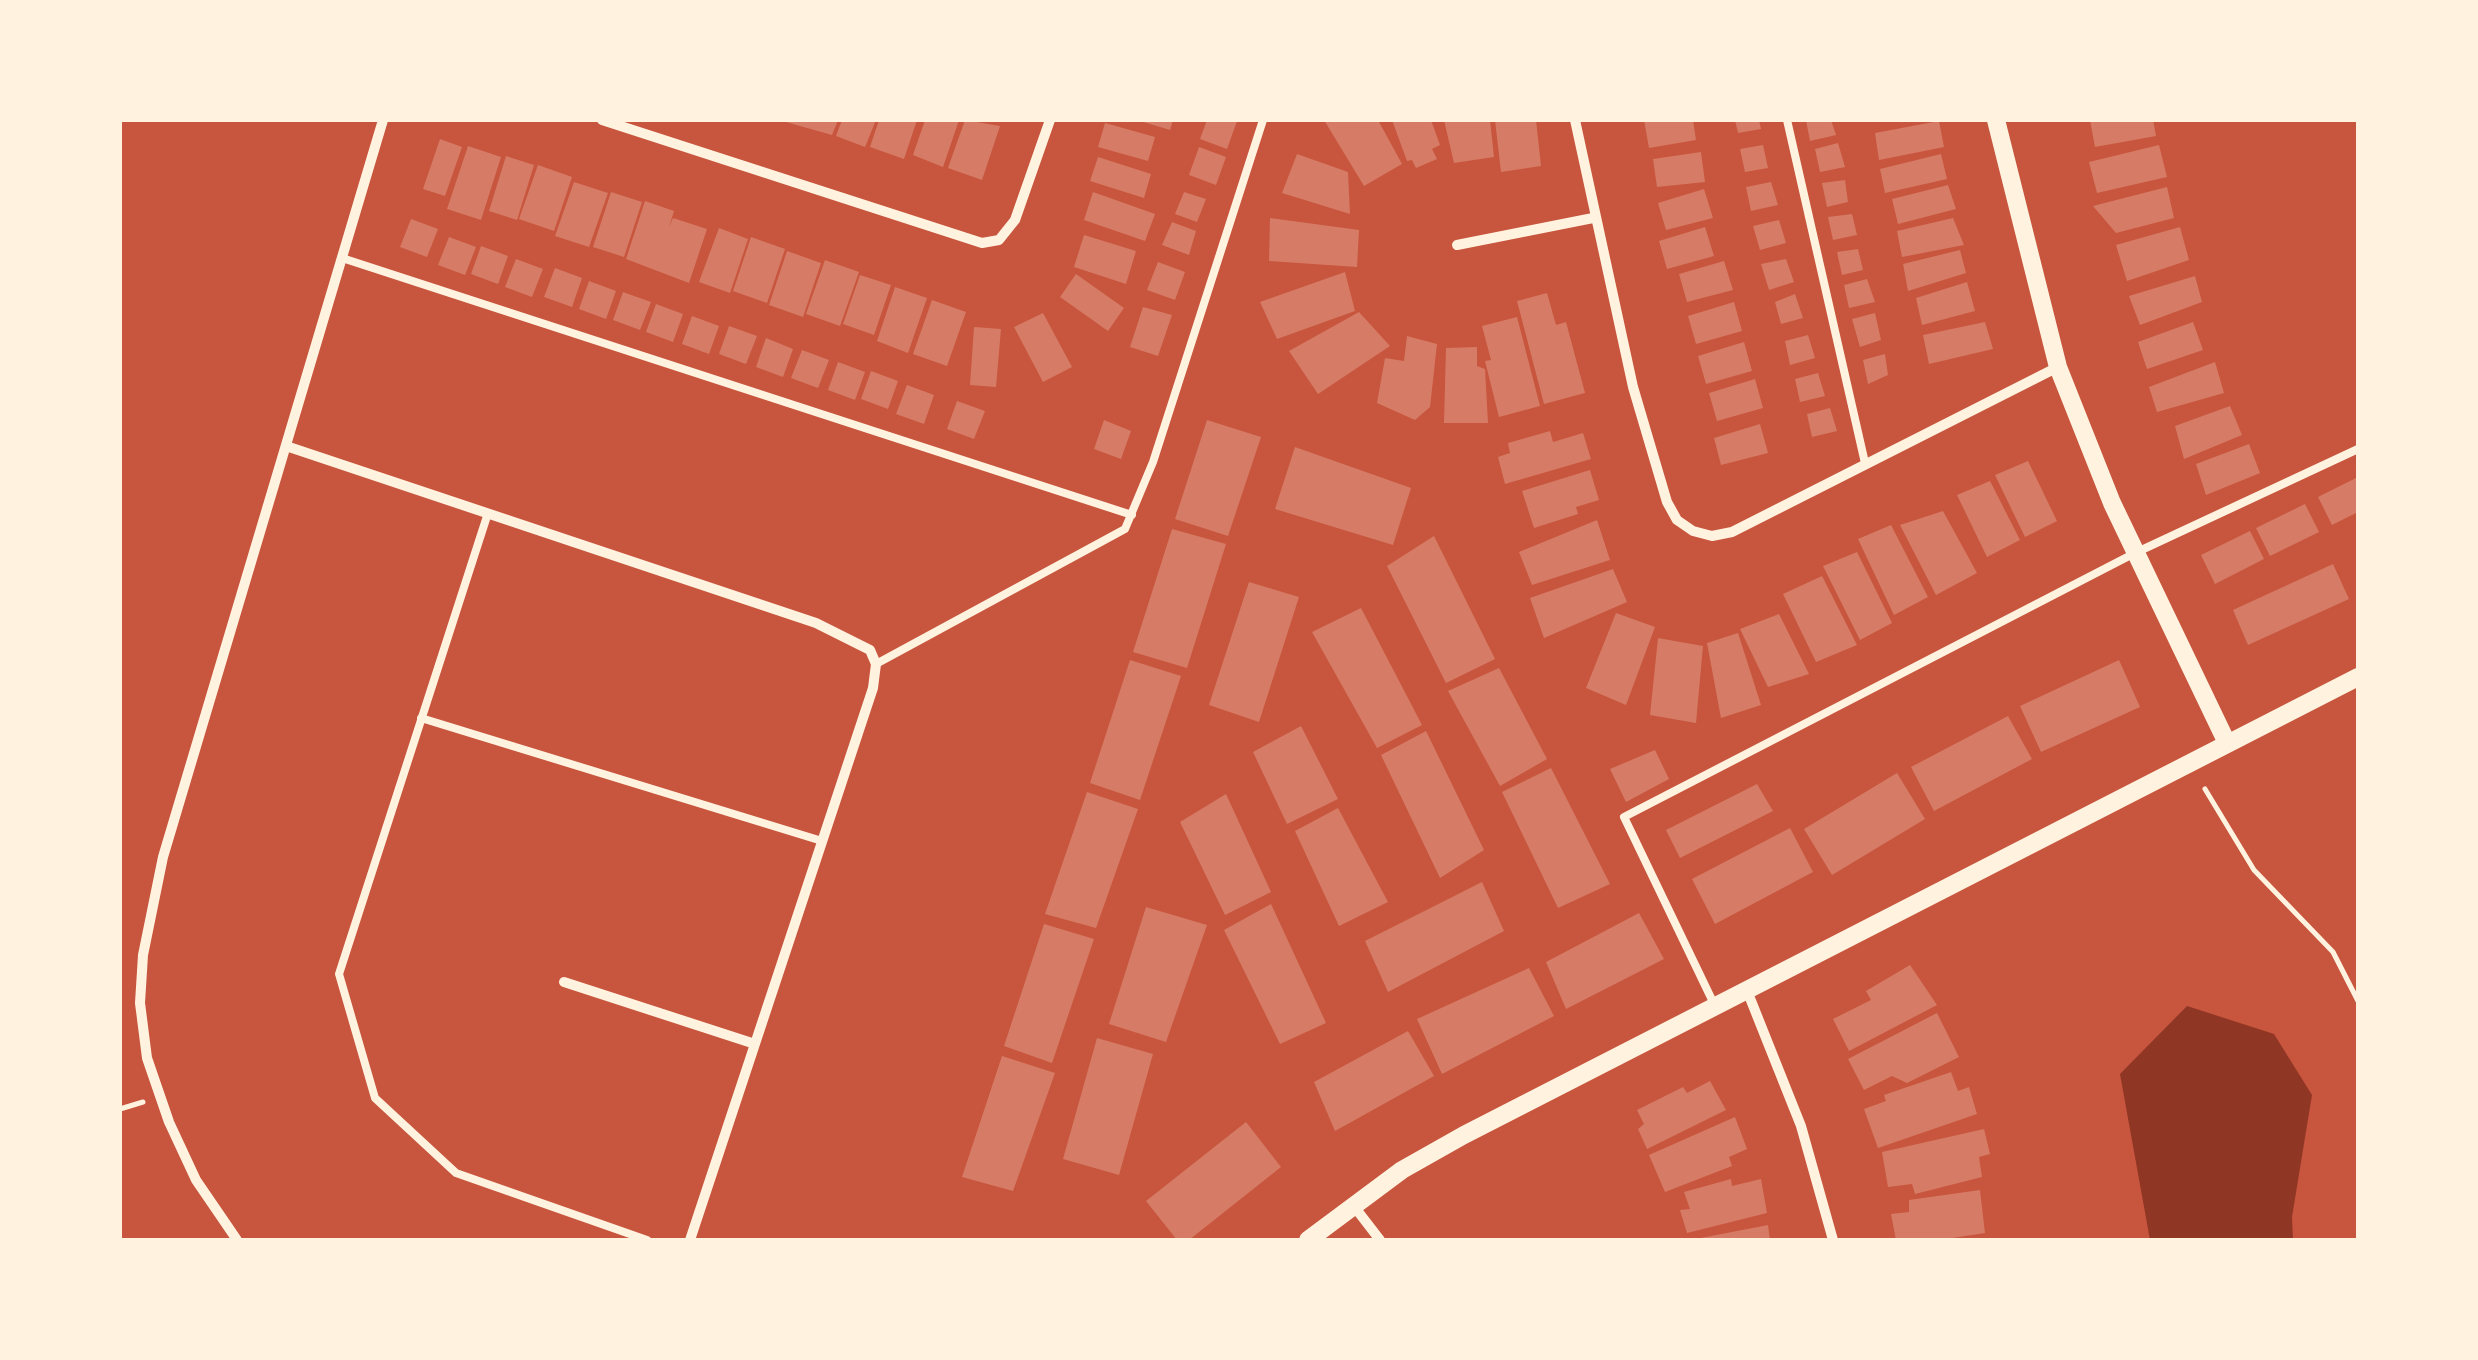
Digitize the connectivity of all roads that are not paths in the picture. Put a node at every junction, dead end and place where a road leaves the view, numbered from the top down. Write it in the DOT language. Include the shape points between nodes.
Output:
graph roads {
  1 [pos="383,120"];
  2 [pos="602,120"];
  3 [pos="1050,120"];
  4 [pos="1263,120"];
  5 [pos="1575,120"];
  6 [pos="1787,120"];
  7 [pos="1996,120"];
  8 [pos="1593,218"];
  9 [pos="1457,245"];
  10 [pos="342,258"];
  11 [pos="2058,367"];
  12 [pos="286,446"];
  13 [pos="2358,449"];
  14 [pos="1865,464"];
  15 [pos="488,513"];
  16 [pos="1132,515"];
  17 [pos="2135,553"];
  18 [pos="876,664"];
  19 [pos="2358,677"];
  20 [pos="422,718"];
  21 [pos="2227,742"];
  22 [pos="822,841"];
  23 [pos="564,982"];
  24 [pos="1748,993"];
  25 [pos="1716,1008"];
  26 [pos="755,1044"];
  27 [pos="1352,1204"];
  28 [pos="237,1240"];
  29 [pos="647,1240"];
  30 [pos="690,1240"];
  31 [pos="1308,1240"];
  32 [pos="1380,1240"];
  33 [pos="1833,1240"];
  1 -- 10 [label="street"];
  2 -- 3 [label="street" via="965,241 998,240 1024,197"];
  4 -- 16 [label="lane"];
  5 -- 8 [label="street"];
  6 -- 14 [label="lane"];
  7 -- 11 [label="street"];
  8 -- 9 [label="street"];
  8 -- 14 [label="street" via="1660,478 1678,520 1712,536 1732,532"];
  10 -- 12 [label="street"];
  10 -- 16 [label="lane"];
  11 -- 14 [label="street"];
  11 -- 17 [label="street"];
  12 -- 15 [label="street"];
  12 -- 28 [label="street" via="149,910 140,1003 147,1058 168,1122 196,1180"];
  13 -- 17 [label="lane"];
  15 -- 18 [label="street" via="816,623 870,650"];
  15 -- 20 [label="lane"];
  16 -- 18 [label="lane" via="1125,529"];
  17 -- 21 [label="street"];
  17 -- 25 [label="lane" via="1624,817"];
  18 -- 22 [label="street"];
  19 -- 21 [label="street"];
  20 -- 22 [label="lane"];
  20 -- 29 [label="lane" via="340,974 375,1098 456,1173"];
  21 -- 24 [label="street"];
  22 -- 26 [label="street"];
  23 -- 26 [label="street"];
  24 -- 25 [label="street"];
  24 -- 33 [label="street" via="1801,1126"];
  25 -- 27 [label="street" via="1464,1135"];
  26 -- 30 [label="street"];
  27 -- 31 [label="street"];
  27 -- 32 [label="street"];
}
